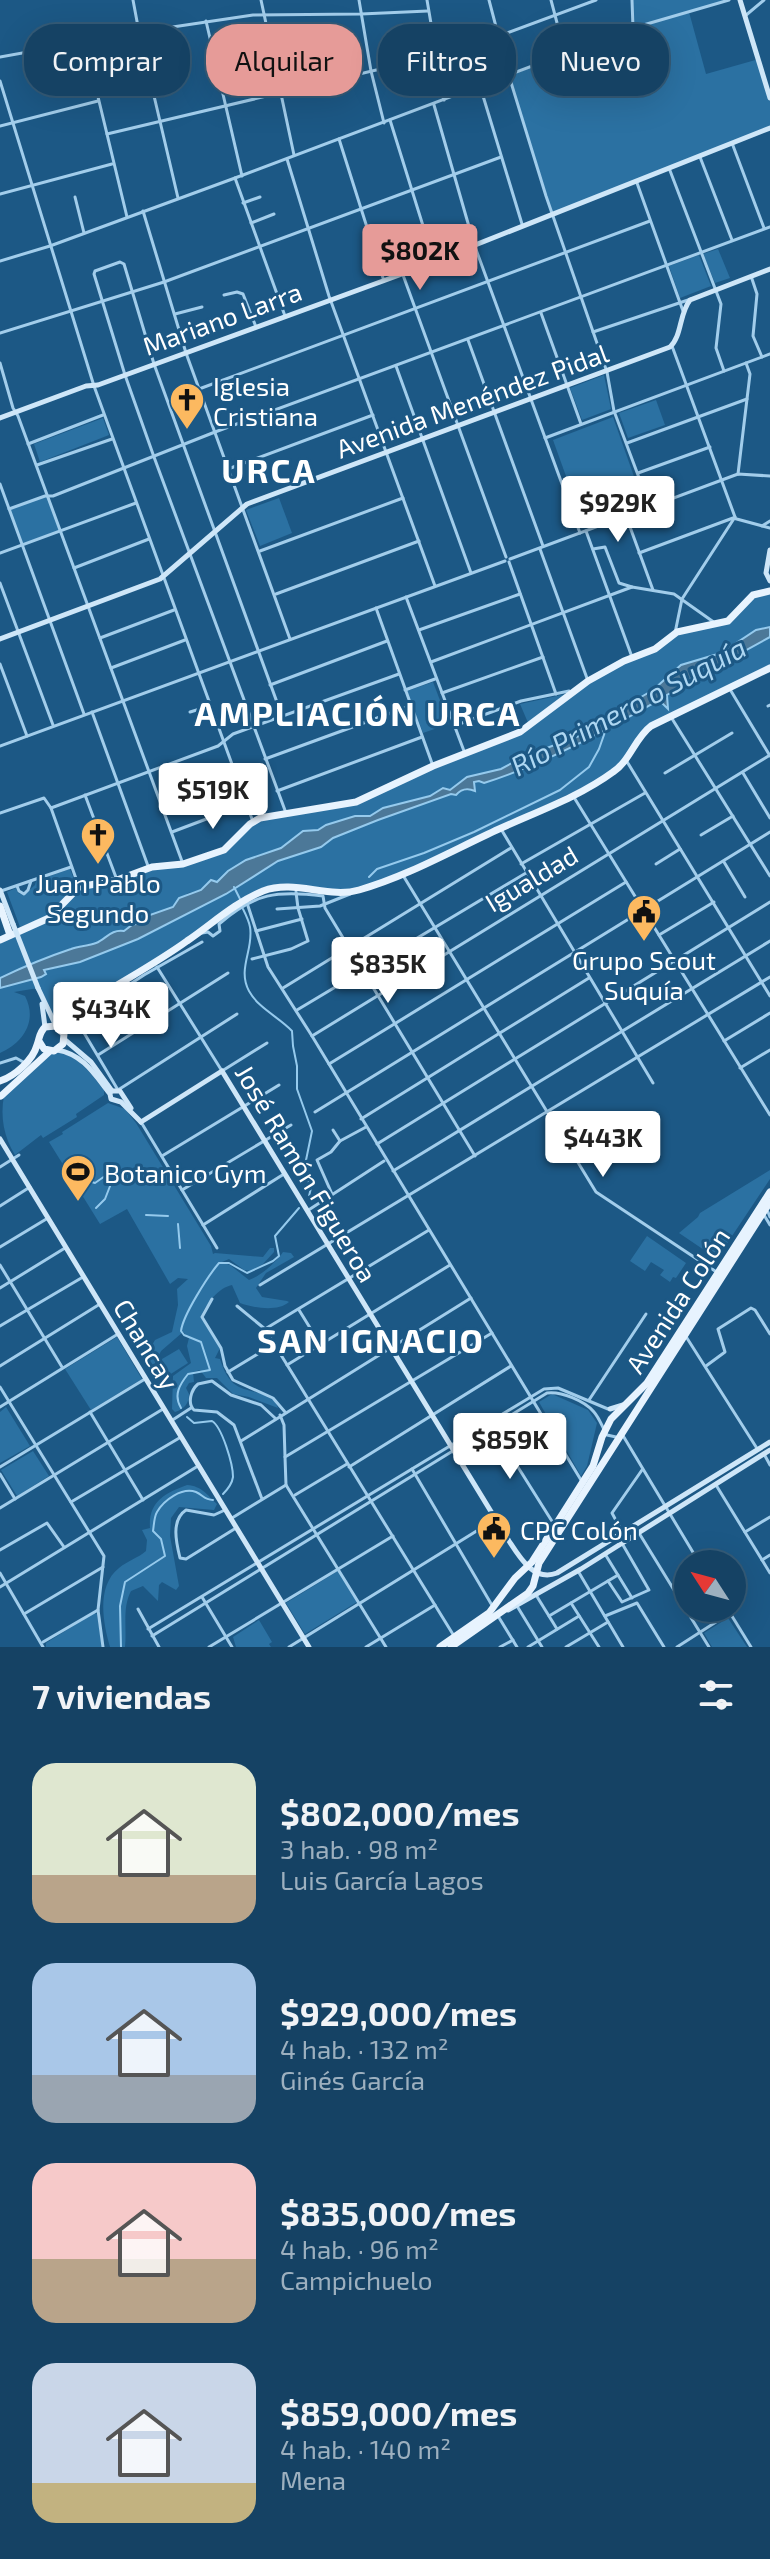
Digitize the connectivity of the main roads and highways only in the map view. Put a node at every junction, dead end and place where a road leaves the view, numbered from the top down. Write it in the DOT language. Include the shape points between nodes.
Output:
graph roads {
  1 [pos="740,0"];
  2 [pos="768,78"];
  3 [pos="770,98"];
  4 [pos="770,128"];
  5 [pos="770,269"];
  6 [pos="0,418"];
  7 [pos="770,550"];
  8 [pos="770,581"];
  9 [pos="770,591"];
  10 [pos="0,639"];
  11 [pos="770,668"];
  12 [pos="0,890"];
  13 [pos="0,906"];
  14 [pos="6,923"];
  15 [pos="10,935"];
  16 [pos="0,940"];
  17 [pos="38,988"];
  18 [pos="45,1027"];
  19 [pos="58,1027"];
  20 [pos="64,1039"];
  21 [pos="39,1041"];
  22 [pos="54,1050"];
  23 [pos="0,1081"];
  24 [pos="0,1089"];
  25 [pos="115,1092"];
  26 [pos="0,1097"];
  27 [pos="141,1122"];
  28 [pos="0,1132"];
  29 [pos="0,1139"];
  30 [pos="7,1149"];
  31 [pos="770,1192"];
  32 [pos="770,1202"];
  33 [pos="767,1214"];
  34 [pos="721,1274"];
  35 [pos="620,1422"];
  36 [pos="770,1442"];
  37 [pos="767,1452"];
  38 [pos="531,1570"];
  39 [pos="510,1586"];
  40 [pos="522,1601"];
  41 [pos="496,1612"];
  42 [pos="456,1644"];
  43 [pos="309,1647"];
  44 [pos="440,1647"];
  1 -- 2 [label="main road"];
  2 -- 3 [label="main road"];
  4 -- 6 [label="main road, Mariano Larra" via="384,281"];
  5 -- 10 [label="main road, Avenida Menéndez Pidal" via="693,298 672,346 242,506 163,578"];
  7 -- 8 [label="main road"];
  9 -- 15 [label="main road" via="753,595 728,621 675,633 655,649 588,681 525,729 356,802 253,821 224,850 79,887 49,918"];
  11 -- 19 [label="main road" via="646,730 611,774 401,874 357,891 264,891"];
  12 -- 14 [label="main road"];
  13 -- 14 [label="main road"];
  14 -- 15 [label="main road"];
  14 -- 17 [label="main road, bridge"];
  15 -- 16 [label="main road"];
  17 -- 18 [label="main road"];
  17 -- 19 [label="main road"];
  18 -- 19 [label="main road"];
  18 -- 21 [label="main road"];
  19 -- 20 [label="main road"];
  20 -- 22 [label="main road"];
  20 -- 25 [label="main road"];
  21 -- 22 [label="main road" via="44,1049"];
  21 -- 23 [label="main road" via="25,1063"];
  22 -- 25 [label="main road" via="71,1053"];
  22 -- 26 [label="main road"];
  24 -- 26 [label="main road"];
  25 -- 27 [label="main road"];
  25 -- 27 [label="main road" via="111,1099"];
  27 -- 38 [label="main road, José Ramón Figueroa" via="222,1071"];
  28 -- 30 [label="main road"];
  29 -- 30 [label="main road, Chancay"];
  30 -- 43 [label="main road, Chancay"];
  31 -- 34 [label="main road, Avenida Colón"];
  32 -- 33 [label="main road, Avenida Colón"];
  33 -- 34 [label="main road, Avenida Colón"];
  34 -- 35 [label="main road, Avenida Colón" via="685,1335"];
  34 -- 35 [label="main road, Avenida Colón" via="647,1383 624,1405"];
  35 -- 38 [label="main road, Avenida Colón"];
  35 -- 38 [label="main road, Avenida Colón" via="604,1431 595,1462"];
  36 -- 38 [label="main road" via="554,1574"];
  37 -- 40 [label="main road"];
  38 -- 39 [label="main road, Avenida Colón"];
  38 -- 40 [label="main road, Avenida Colón" via="532,1588"];
  39 -- 40 [label="main road"];
  39 -- 41 [label="main road, Avenida Colón"];
  40 -- 41 [label="main road, Avenida Colón"];
  41 -- 42 [label="main road, Avenida Colón"];
  42 -- 44 [label="main road, Avenida Colón"];
}
